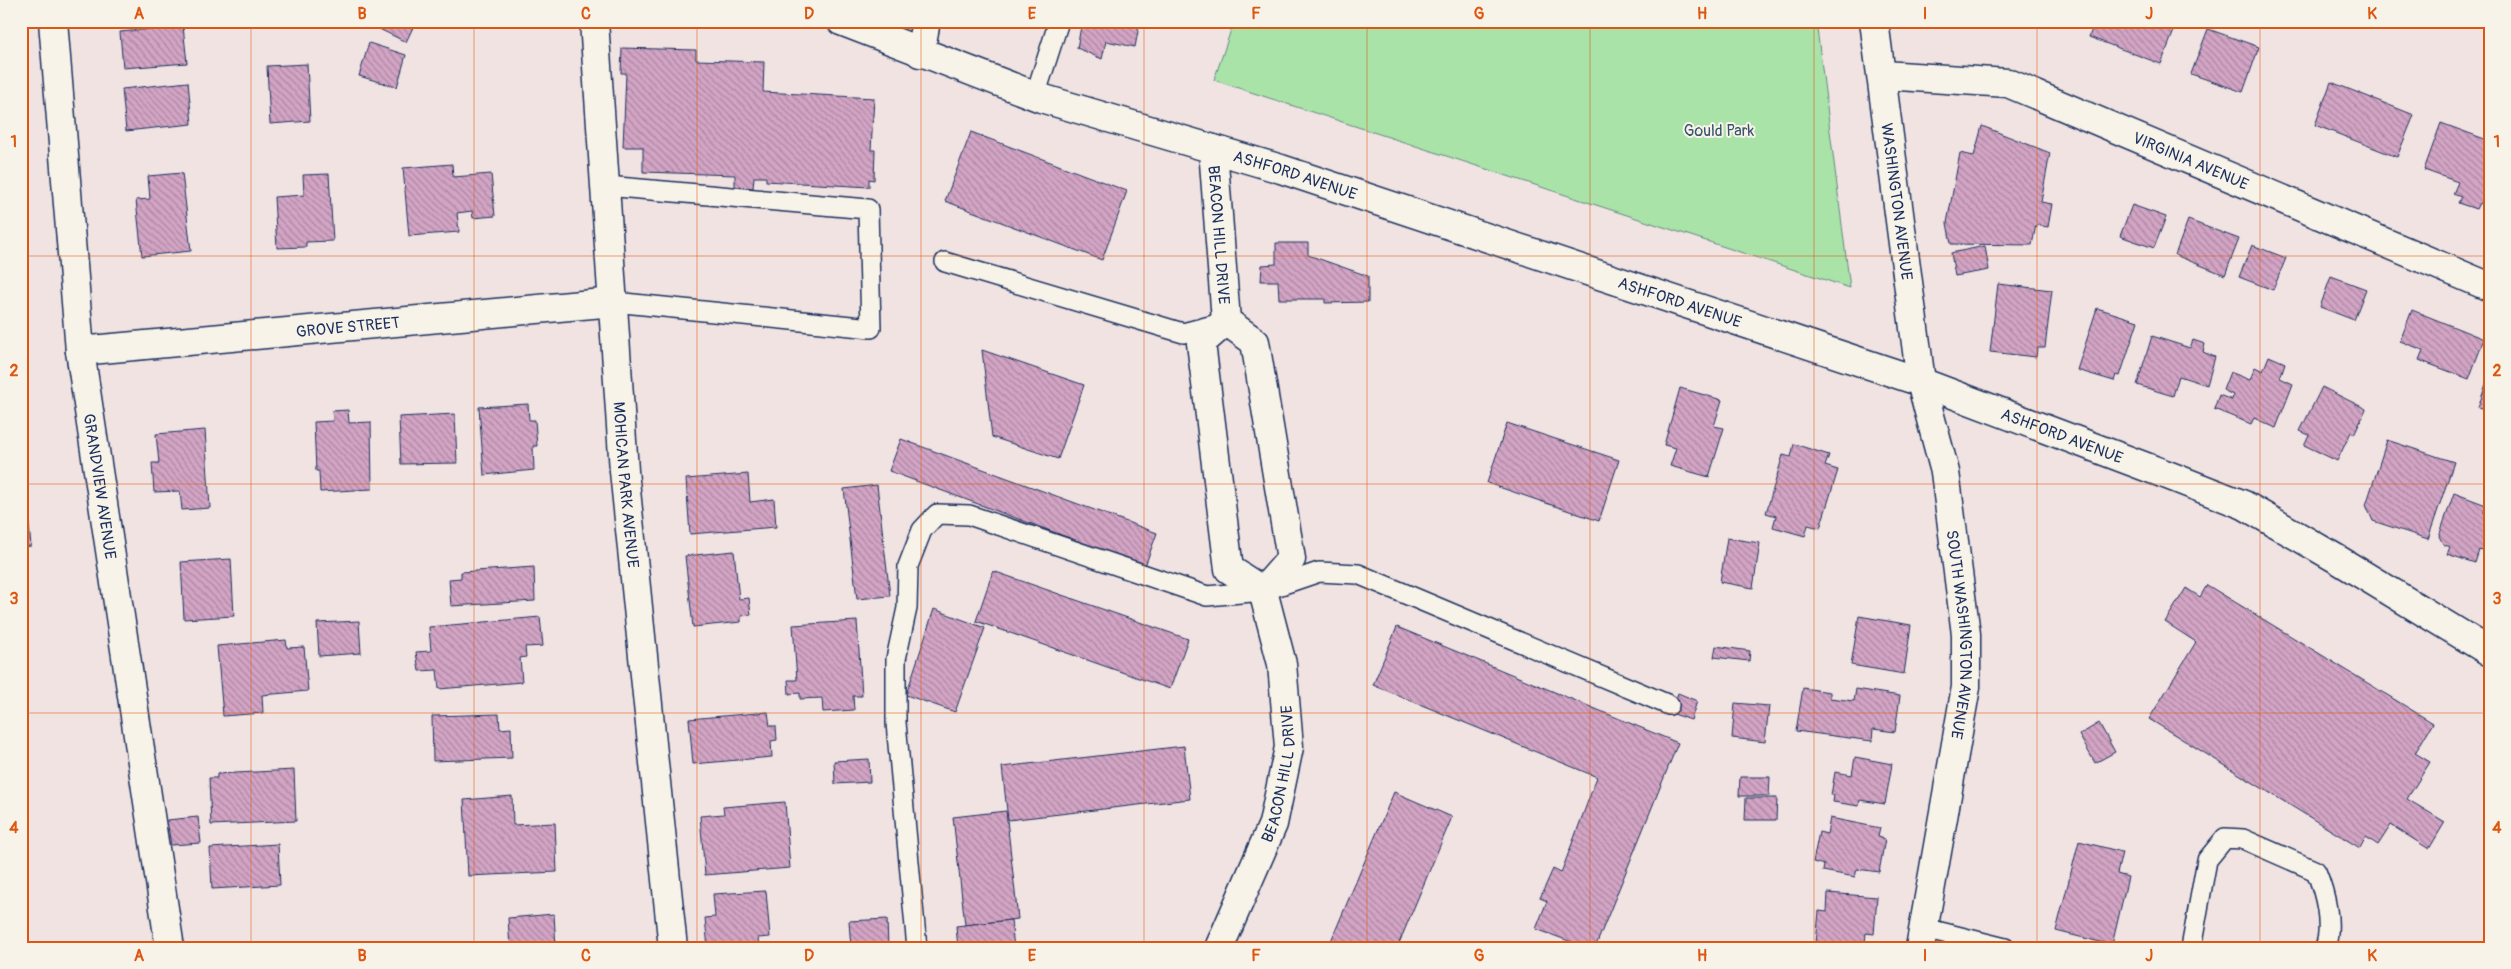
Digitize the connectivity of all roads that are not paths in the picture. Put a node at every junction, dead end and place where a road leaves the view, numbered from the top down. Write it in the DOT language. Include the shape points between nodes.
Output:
graph roads {
  1 [pos="53,21"];
  2 [pos="594,21"];
  3 [pos="841,21"];
  4 [pos="926,21"];
  5 [pos="1060,21"];
  6 [pos="1874,21"];
  7 [pos="920,54"];
  8 [pos="1883,75"];
  9 [pos="1035,96"];
  10 [pos="1213,149"];
  11 [pos="606,186"];
  12 [pos="944,262"];
  13 [pos="2490,287"];
  14 [pos="614,302"];
  15 [pos="1226,321"];
  16 [pos="80,351"];
  17 [pos="1921,382"];
  18 [pos="1263,591"];
  19 [pos="2490,652"];
  20 [pos="1669,705"];
  21 [pos="1922,938"];
  22 [pos="170,948"];
  23 [pos="674,948"];
  24 [pos="917,948"];
  25 [pos="1219,948"];
  26 [pos="2005,948"];
  27 [pos="2191,948"];
  28 [pos="2325,948"];
  1 -- 16 [label="street, GRANDVIEW AVENUE"];
  2 -- 11 [label="street, MOHICAN PARK AVENUE"];
  3 -- 7 [label="street, ASHFORD AVENUE"];
  4 -- 7 [label="street"];
  5 -- 9 [label="lane"];
  6 -- 8 [label="street, WASHINGTON AVENUE"];
  7 -- 9 [label="street, ASHFORD AVENUE"];
  8 -- 13 [label="street, VIRGINIA AVENUE" via="2008,83"];
  8 -- 17 [label="street, WASHINGTON AVENUE"];
  9 -- 10 [label="street, ASHFORD AVENUE"];
  10 -- 15 [label="street, BEACON HILL DRIVE"];
  10 -- 17 [label="street, ASHFORD AVENUE"];
  11 -- 14 [label="street, MOHICAN PARK AVENUE"];
  11 -- 14 [label="lane" via="868,209 871,328"];
  12 -- 15 [label="lane" via="1184,333"];
  14 -- 16 [label="street, GROVE STREET"];
  14 -- 23 [label="street, MOHICAN PARK AVENUE" via="624,471"];
  15 -- 18 [label="street, BEACON HILL DRIVE" via="1255,342 1291,559"];
  15 -- 18 [label="street, BEACON HILL DRIVE" via="1201,343 1229,569"];
  16 -- 22 [label="street, GRANDVIEW AVENUE"];
  17 -- 19 [label="street, ASHFORD AVENUE" via="2244,505"];
  17 -- 21 [label="street, SOUTH WASHINGTON AVENUE" via="1945,472 1966,634 1966,687"];
  18 -- 20 [label="lane" via="1319,572 1358,574"];
  18 -- 24 [label="lane" via="1207,596 969,515 937,514 922,530 908,566 907,608 896,659 896,723"];
  18 -- 25 [label="street, BEACON HILL DRIVE" via="1282,664 1289,746 1273,824"];
  21 -- 26 [label="lane"];
  27 -- 28 [label="lane" via="2207,860 2225,838 2243,839 2316,871 2327,914 2328,940"];
}
